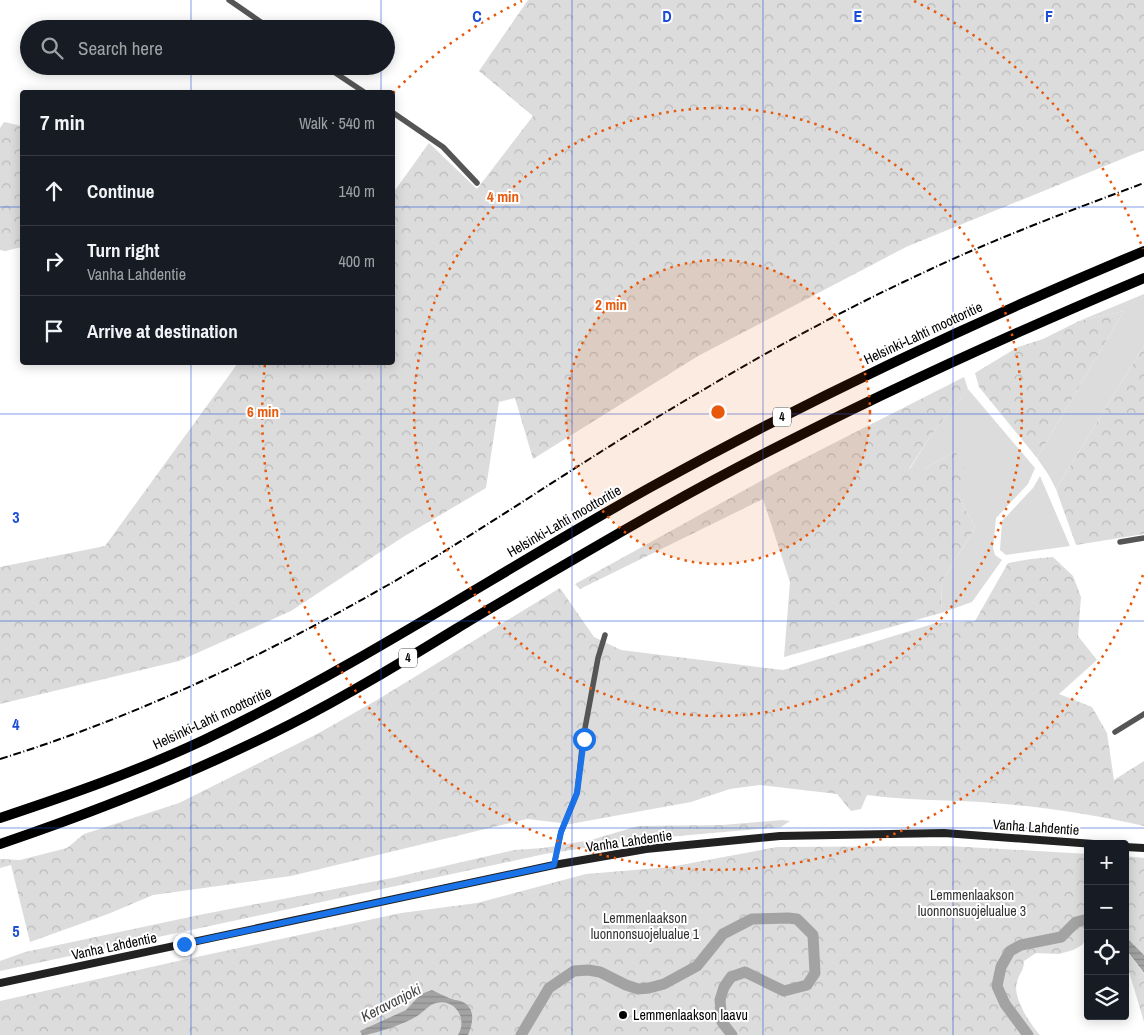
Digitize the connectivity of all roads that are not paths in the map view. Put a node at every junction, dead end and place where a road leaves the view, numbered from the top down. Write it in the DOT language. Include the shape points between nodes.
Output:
graph roads {
  1 [pos="229,0"];
  2 [pos="258,20"];
  3 [pos="338,75"];
  4 [pos="361,90"];
  5 [pos="395,114"];
  6 [pos="477,183"];
  7 [pos="1144,251"];
  8 [pos="1144,278"];
  9 [pos="1144,538"];
  10 [pos="1120,542"];
  11 [pos="605,636"];
  12 [pos="1144,714"];
  13 [pos="1115,732"];
  14 [pos="0,818"];
  15 [pos="1084,843"];
  16 [pos="0,844"];
  17 [pos="1129,846"];
  18 [pos="1144,848"];
  19 [pos="554,865"];
  20 [pos="0,982"];
  1 -- 2 [label="street"];
  3 -- 4 [label="street"];
  5 -- 6 [label="street" via="443,147"];
  7 -- 14 [label="highway, Helsinki-Lahti moottoritie / 4" via="908,354 787,414 636,495 354,660 219,732 125,773"];
  8 -- 16 [label="highway, 4" via="920,377 799,436 657,511 367,683 291,724 133,796"];
  9 -- 10 [label="street"];
  11 -- 19 [label="street" via="598,658 577,793 561,832"];
  12 -- 13 [label="street"];
  15 -- 19 [label="main road, Vanha Lahdentie" via="944,833 780,836 646,849"];
  17 -- 18 [label="main road"];
  19 -- 20 [label="main road, Vanha Lahdentie"];
}
